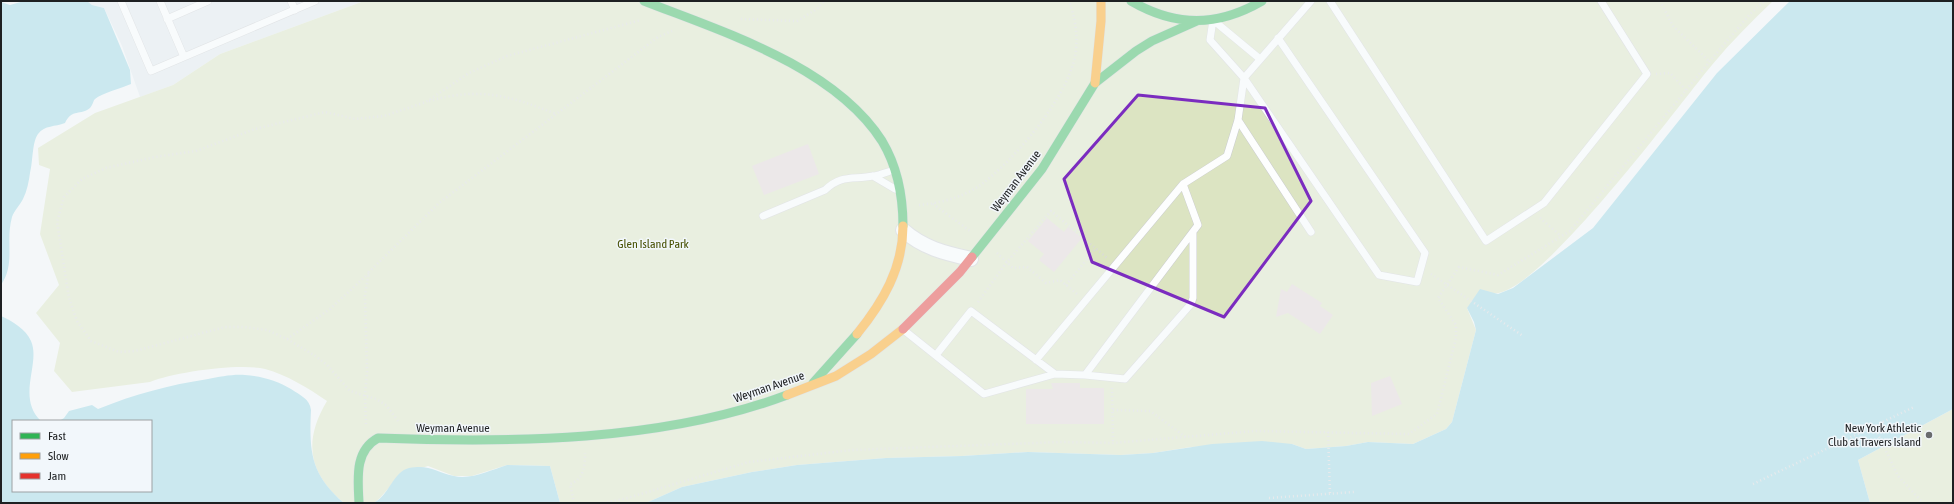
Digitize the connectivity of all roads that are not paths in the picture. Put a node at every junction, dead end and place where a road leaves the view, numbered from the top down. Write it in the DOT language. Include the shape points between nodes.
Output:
graph roads {
  1 [pos="121,1"];
  2 [pos="160,1"];
  3 [pos="208,1"];
  4 [pos="291,1"];
  5 [pos="315,1"];
  6 [pos="644,1"];
  7 [pos="1101,1"];
  8 [pos="1131,1"];
  9 [pos="1262,1"];
  10 [pos="1311,1"];
  11 [pos="1330,1"];
  12 [pos="1600,1"];
  13 [pos="295,10"];
  14 [pos="168,19"];
  15 [pos="1213,20"];
  16 [pos="1197,21"];
  17 [pos="1278,38"];
  18 [pos="184,57"];
  19 [pos="1260,59"];
  20 [pos="1244,78"];
  21 [pos="1095,83"];
  22 [pos="1238,120"];
  23 [pos="896,170"];
  24 [pos="873,176"];
  25 [pos="1183,184"];
  26 [pos="900,192"];
  27 [pos="763,216"];
  28 [pos="903,230"];
  29 [pos="1311,232"];
  30 [pos="1192,233"];
  31 [pos="971,259"];
  32 [pos="904,329"];
  33 [pos="936,355"];
  34 [pos="1036,360"];
  35 [pos="1055,374"];
  36 [pos="1086,375"];
  37 [pos="810,386"];
  38 [pos="359,498"];
  1 -- 18 [label="lane" via="151,71"];
  2 -- 14 [label="lane"];
  3 -- 14 [label="lane"];
  4 -- 13 [label="lane"];
  5 -- 13 [label="lane"];
  6 -- 23 [label="street" via="695,21 818,80 838,94 871,126"];
  7 -- 21 [label="street"];
  8 -- 16 [label="street" via="1162,16"];
  9 -- 15 [label="street" via="1246,10"];
  10 -- 17 [label="lane"];
  11 -- 12 [label="lane" via="1486,241 1544,203 1647,74"];
  13 -- 18 [label="lane"];
  14 -- 18 [label="lane"];
  15 -- 16 [label="street"];
  15 -- 19 [label="lane"];
  15 -- 20 [label="lane" via="1210,40"];
  16 -- 21 [label="street" via="1152,41"];
  17 -- 19 [label="lane"];
  17 -- 20 [label="lane" via="1426,253 1417,282 1379,275"];
  19 -- 20 [label="lane"];
  20 -- 22 [label="lane"];
  21 -- 31 [label="street, Weyman Avenue" via="1042,169"];
  22 -- 25 [label="lane" via="1227,156"];
  22 -- 29 [label="lane"];
  23 -- 24 [label="lane"];
  23 -- 26 [label="street"];
  24 -- 26 [label="lane"];
  24 -- 27 [label="lane" via="844,178 832,183 825,190"];
  25 -- 30 [label="lane" via="1198,225"];
  25 -- 34 [label="lane"];
  26 -- 28 [label="street"];
  28 -- 31 [label="street" via="924,246"];
  28 -- 37 [label="street" via="902,248 896,270 885,294 857,335"];
  30 -- 36 [label="lane"];
  30 -- 36 [label="lane" via="1193,298 1190,304 1125,379"];
  31 -- 32 [label="street, Weyman Avenue"];
  32 -- 33 [label="lane"];
  32 -- 37 [label="street, Weyman Avenue" via="836,376"];
  33 -- 34 [label="lane" via="971,311"];
  33 -- 35 [label="lane" via="984,394"];
  34 -- 35 [label="lane"];
  35 -- 36 [label="lane"];
  37 -- 38 [label="street, Weyman Avenue" via="737,411 610,433 461,441 378,438 367,444 361,453"];
}
